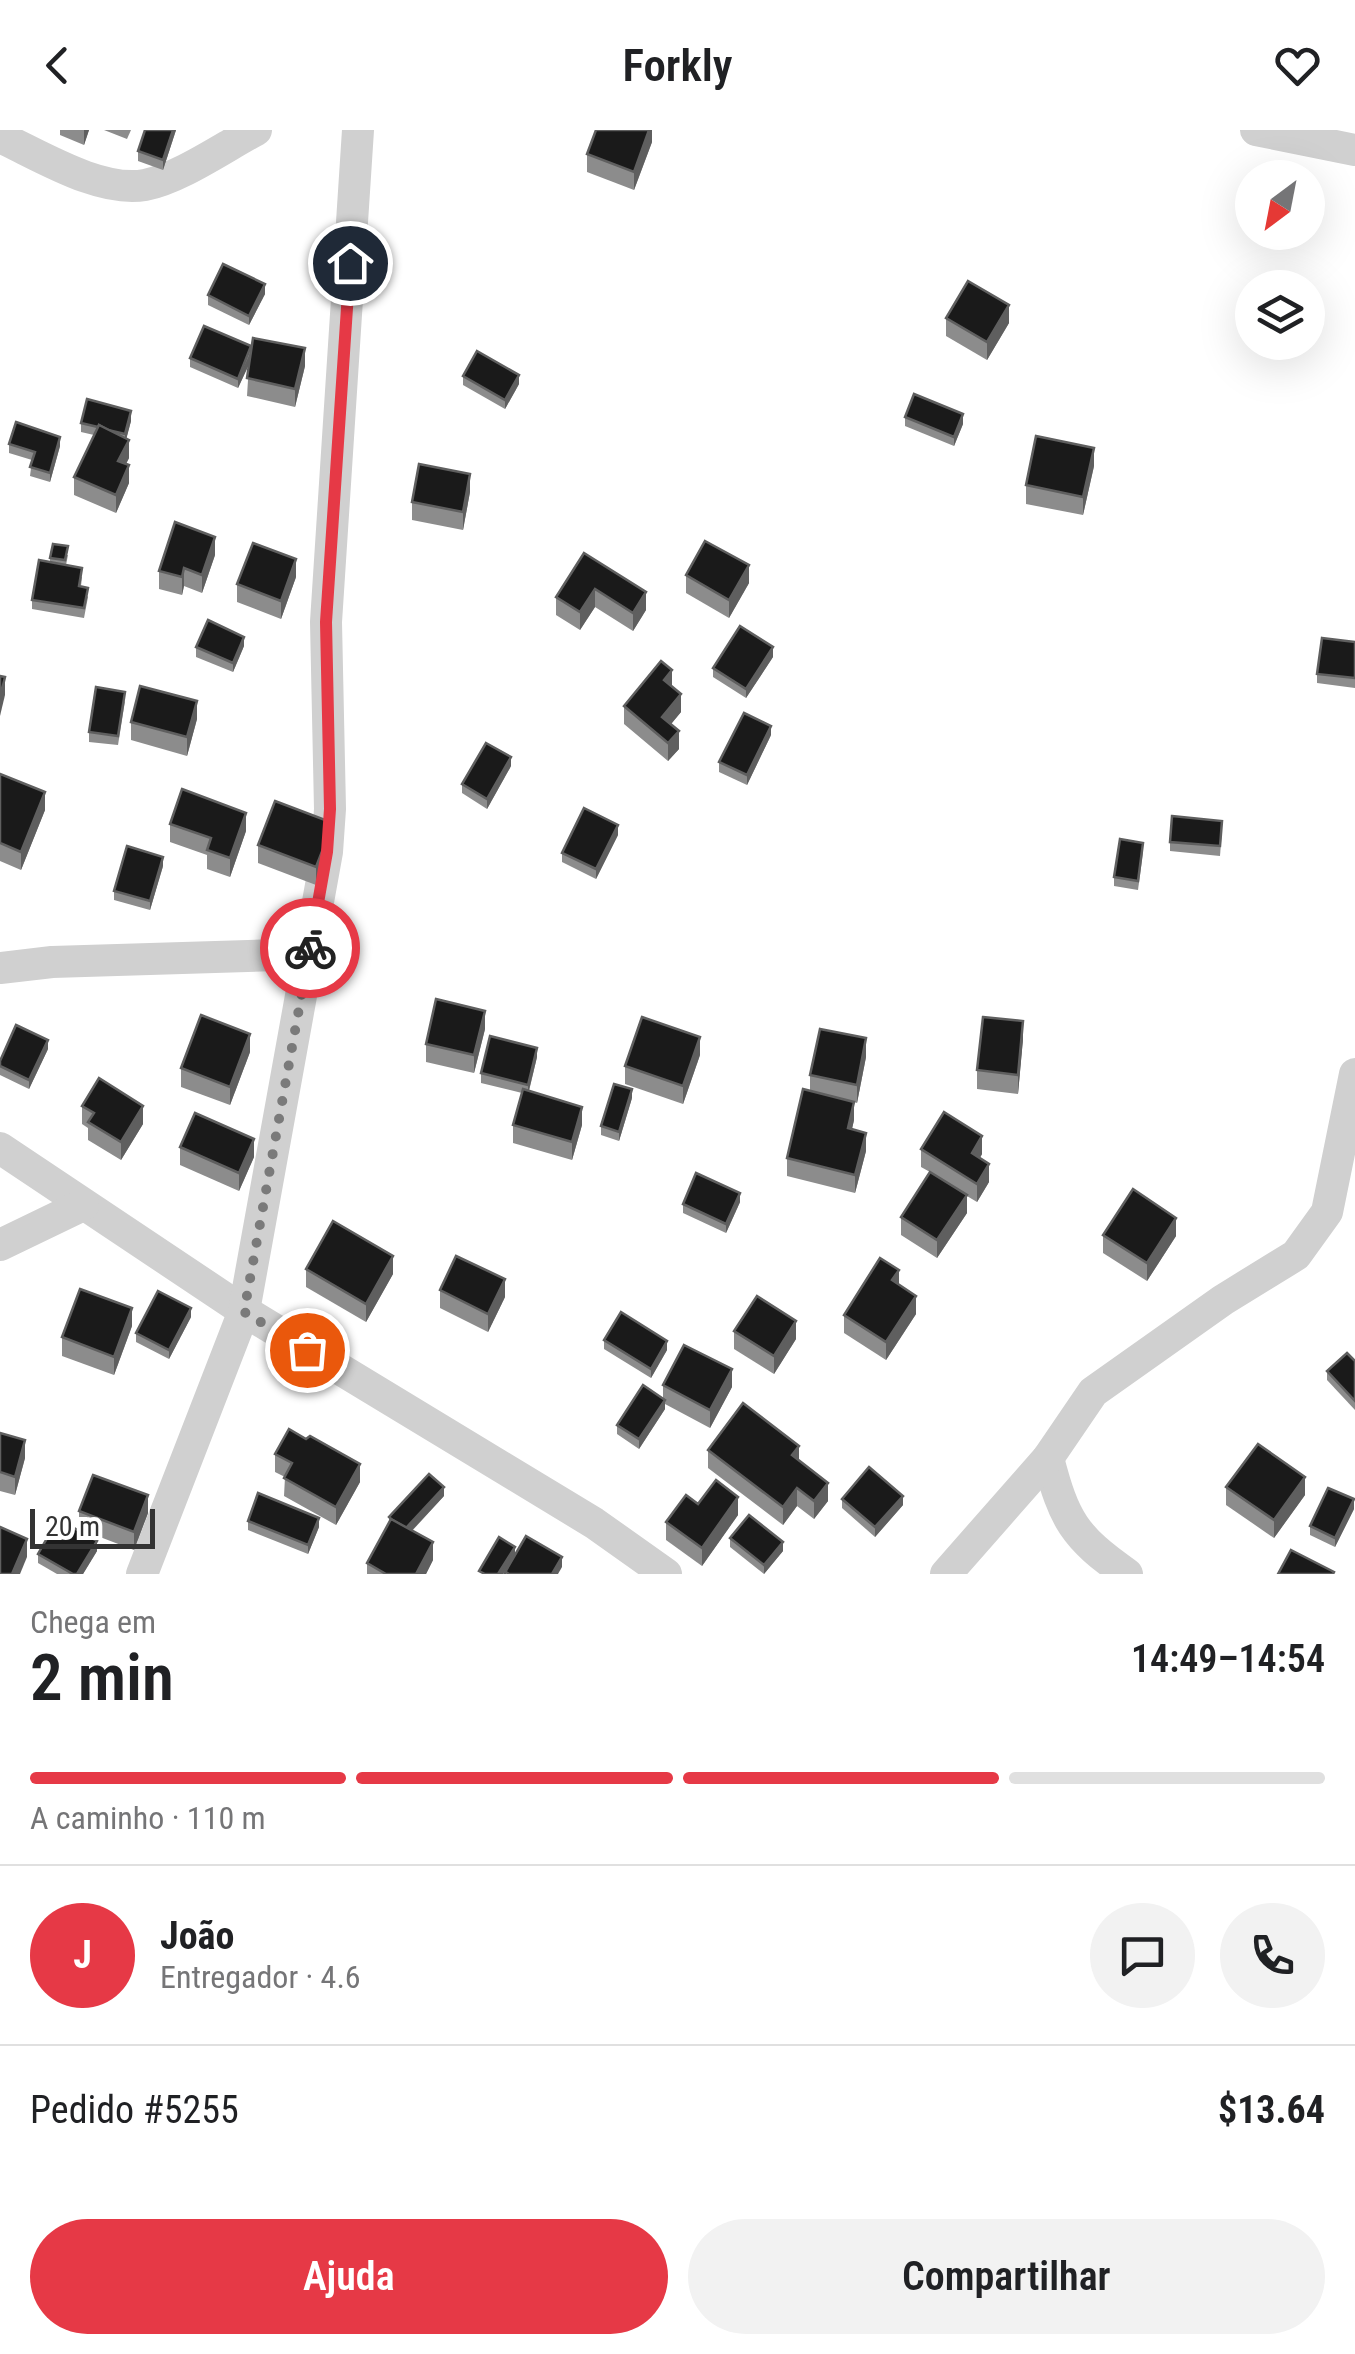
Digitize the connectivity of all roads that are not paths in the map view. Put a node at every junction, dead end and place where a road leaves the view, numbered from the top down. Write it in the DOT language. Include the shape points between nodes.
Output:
graph roads {
  1 [pos="256,130"];
  2 [pos="358,130"];
  3 [pos="1256,130"];
  4 [pos="0,138"];
  5 [pos="1355,150"];
  6 [pos="309,954"];
  7 [pos="0,968"];
  8 [pos="1355,1074"];
  9 [pos="0,1148"];
  10 [pos="83,1205"];
  11 [pos="0,1245"];
  12 [pos="244,1312"];
  13 [pos="1048,1458"];
  14 [pos="142,1574"];
  15 [pos="666,1574"];
  16 [pos="946,1574"];
  17 [pos="1127,1574"];
  1 -- 4 [label="street" via="159,181 123,186"];
  2 -- 6 [label="street" via="326,622 330,809"];
  3 -- 5 [label="street"];
  6 -- 7 [label="street"];
  6 -- 12 [label="street"];
  8 -- 13 [label="street" via="1327,1212 1296,1255 1094,1392"];
  9 -- 10 [label="street"];
  10 -- 11 [label="street"];
  10 -- 12 [label="street"];
  12 -- 14 [label="street"];
  12 -- 15 [label="street" via="578,1513"];
  13 -- 16 [label="street"];
  13 -- 17 [label="street" via="1060,1503 1088,1548"];
}
